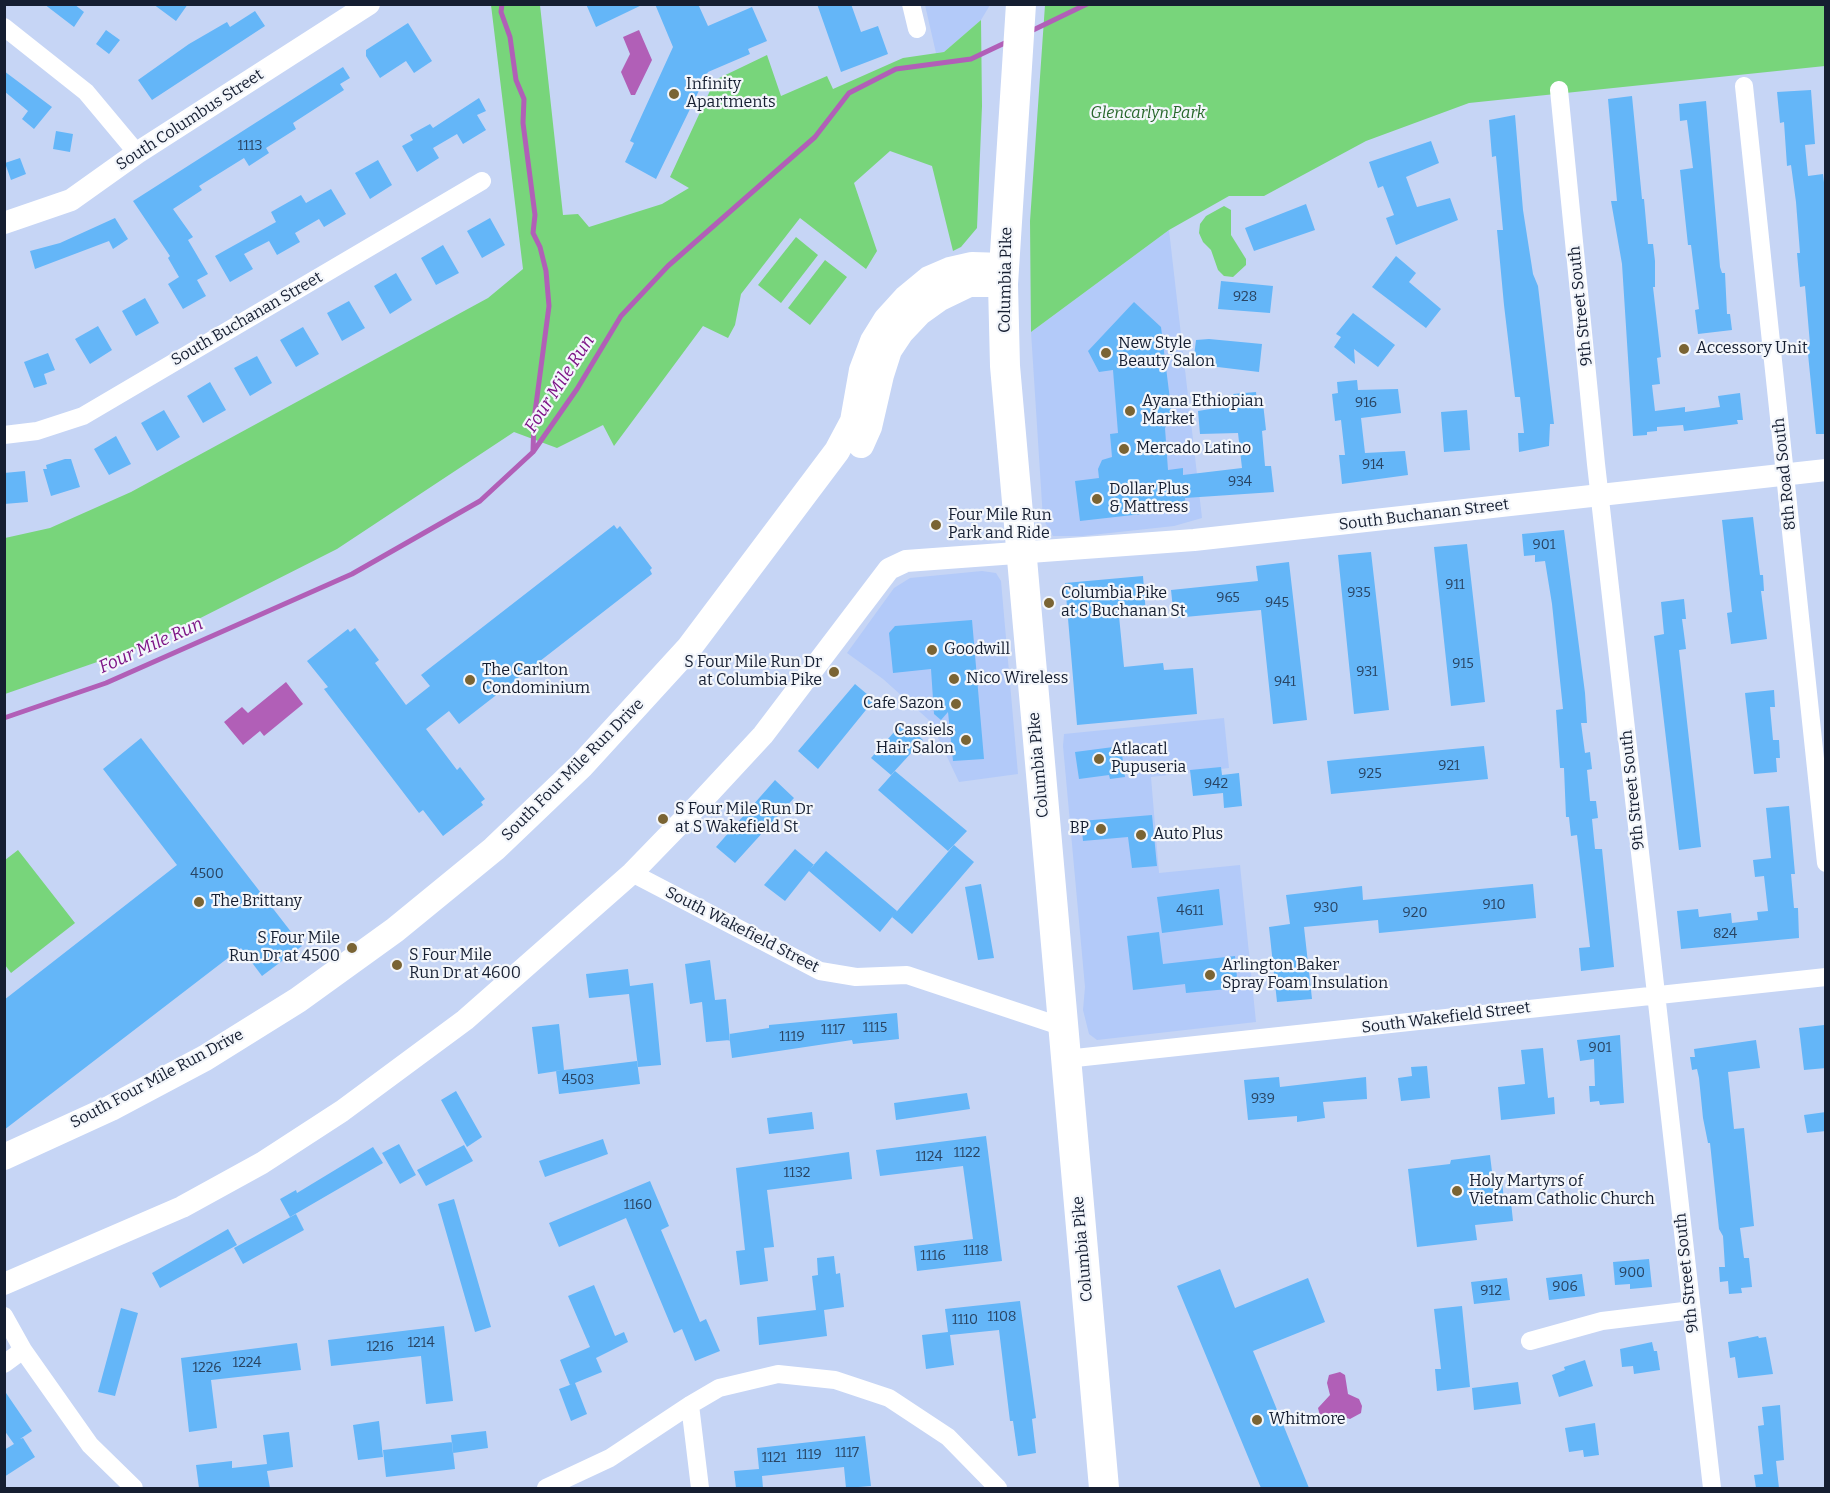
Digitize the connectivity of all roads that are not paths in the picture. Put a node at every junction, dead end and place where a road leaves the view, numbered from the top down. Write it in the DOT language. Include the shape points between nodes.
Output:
graph roads {
  1 [pos="369,4"];
  2 [pos="910,4"];
  3 [pos="1021,4"];
  4 [pos="4,27"];
  5 [pos="917,29"];
  6 [pos="1744,86"];
  7 [pos="1559,90"];
  8 [pos="137,153"];
  9 [pos="482,181"];
  10 [pos="4,223"];
  11 [pos="1004,275"];
  12 [pos="4,435"];
  13 [pos="1826,470"];
  14 [pos="1785,475"];
  15 [pos="1600,494"];
  16 [pos="1021,553"];
  17 [pos="1826,863"];
  18 [pos="632,873"];
  19 [pos="1826,977"];
  20 [pos="1656,994"];
  21 [pos="1063,1027"];
  22 [pos="1066,1059"];
  23 [pos="4,1156"];
  24 [pos="4,1176"];
  25 [pos="4,1284"];
  26 [pos="1692,1310"];
  27 [pos="4,1316"];
  28 [pos="1530,1341"];
  29 [pos="23,1350"];
  30 [pos="4,1364"];
  31 [pos="690,1405"];
  32 [pos="134,1488"];
  33 [pos="546,1488"];
  34 [pos="700,1488"];
  35 [pos="998,1488"];
  36 [pos="1104,1488"];
  37 [pos="1712,1488"];
  1 -- 8 [label="street, South Columbus Street"];
  2 -- 5 [label="street"];
  3 -- 11 [label="main road, Columbia Pike"];
  4 -- 8 [label="street" via="86,92"];
  6 -- 14 [label="street, 8th Road South"];
  7 -- 15 [label="street, 9th Street South"];
  8 -- 10 [label="street, South Columbus Street" via="71,200"];
  9 -- 12 [label="street, South Buchanan Street" via="82,416 37,431"];
  11 -- 16 [label="main road, Columbia Pike" via="1005,366"];
  11 -- 23 [label="main road, South Four Mile Run Drive" via="972,265 950,270 929,279 886,320 862,370 859,398 846,437 732,592 636,708 494,849 395,930 298,1000 205,1058 111,1108"];
  11 -- 24 [label="main road, South Four Mile Run Drive" via="969,284 940,298 901,333 886,359 862,444 776,561 639,726 504,858 416,932 307,1011 117,1122"];
  13 -- 14 [label="street, South Buchanan Street"];
  14 -- 15 [label="street, South Buchanan Street"];
  14 -- 17 [label="street, 8th Road South"];
  15 -- 16 [label="street, South Buchanan Street" via="1194,540"];
  15 -- 20 [label="street, 9th Street South"];
  16 -- 18 [label="street" via="917,559 889,569 763,735"];
  16 -- 21 [label="main road, Columbia Pike"];
  18 -- 21 [label="street, South Wakefield Street" via="820,971 856,977 907,975"];
  18 -- 25 [label="street" via="465,1020 342,1111 262,1163 182,1206"];
  19 -- 20 [label="street, South Wakefield Street"];
  20 -- 22 [label="street, South Wakefield Street"];
  20 -- 26 [label="street, 9th Street South"];
  21 -- 22 [label="main road, Columbia Pike"];
  22 -- 36 [label="main road, Columbia Pike"];
  26 -- 28 [label="street" via="1602,1321"];
  26 -- 37 [label="street, 9th Street South"];
  27 -- 29 [label="street"];
  29 -- 30 [label="street"];
  29 -- 32 [label="street" via="90,1445"];
  31 -- 33 [label="street" via="610,1458"];
  31 -- 34 [label="street"];
  31 -- 35 [label="street" via="719,1388 778,1374 835,1380 889,1398 948,1437"];
}
